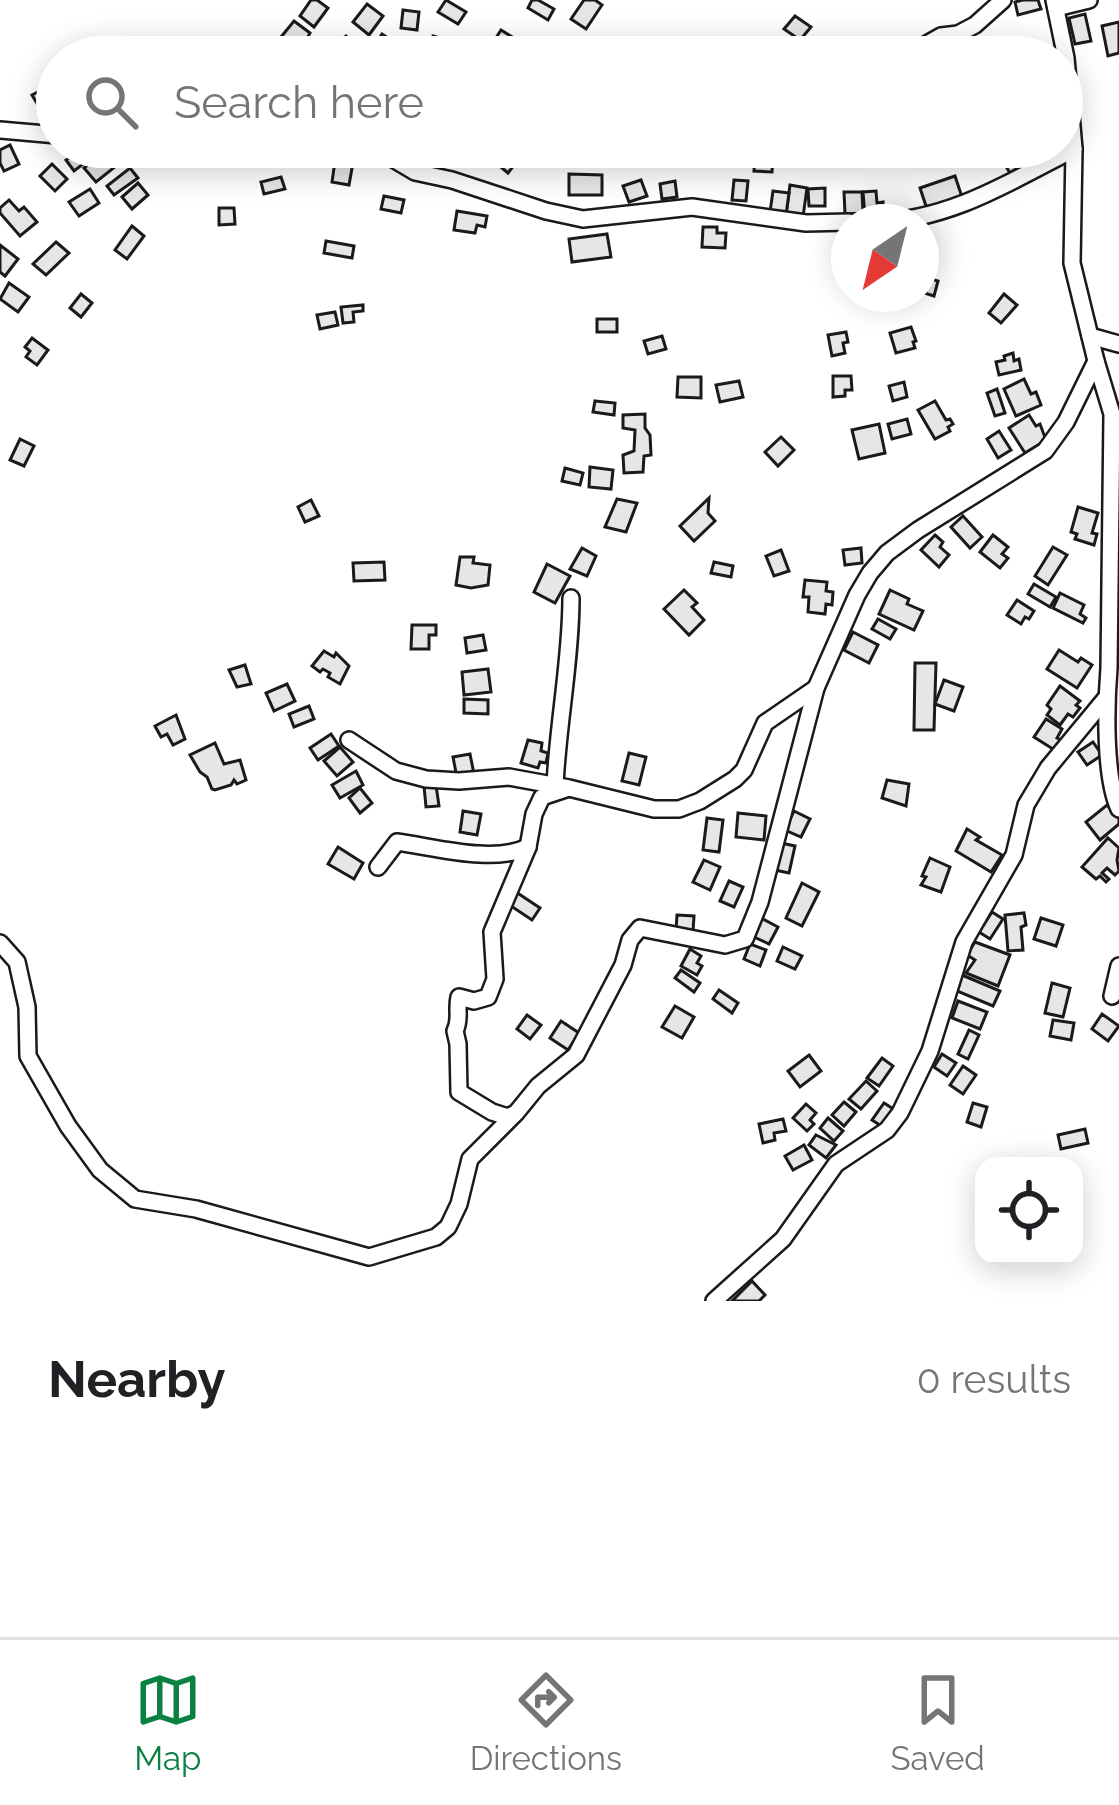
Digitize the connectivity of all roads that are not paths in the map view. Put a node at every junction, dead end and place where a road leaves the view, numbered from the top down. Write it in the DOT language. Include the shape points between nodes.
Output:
graph roads {
  1 [pos="1003,0"];
  2 [pos="1089,0"];
  3 [pos="1055,4"];
  4 [pos="941,36"];
  5 [pos="1062,36"];
  6 [pos="0,130"];
  7 [pos="36,133"];
  8 [pos="408,168"];
  9 [pos="1036,168"];
  10 [pos="1074,168"];
  11 [pos="939,213"];
  12 [pos="831,223"];
  13 [pos="1090,336"];
  14 [pos="1119,344"];
  15 [pos="1096,362"];
  16 [pos="1115,414"];
  17 [pos="571,598"];
  18 [pos="816,688"];
  19 [pos="1106,698"];
  20 [pos="349,740"];
  21 [pos="562,786"];
  22 [pos="1119,809"];
  23 [pos="528,847"];
  24 [pos="378,867"];
  25 [pos="0,943"];
  26 [pos="1119,966"];
  27 [pos="1112,996"];
  28 [pos="492,1112"];
  29 [pos="516,1113"];
  30 [pos="494,1135"];
  31 [pos="714,1301"];
  1 -- 4 [label="street" via="975,25"];
  2 -- 3 [label="street"];
  3 -- 5 [label="street"];
  6 -- 7 [label="street"];
  8 -- 12 [label="street" via="583,219 692,207"];
  9 -- 11 [label="street"];
  10 -- 13 [label="street" via="1072,263"];
  13 -- 14 [label="street"];
  13 -- 15 [label="street"];
  15 -- 16 [label="street"];
  15 -- 18 [label="street" via="1046,451 887,553 856,595"];
  16 -- 19 [label="street"];
  17 -- 21 [label="street" via="558,734"];
  18 -- 21 [label="street" via="765,723 744,770 700,801 654,808"];
  18 -- 29 [label="street" via="745,939 725,945 640,928 576,1055"];
  19 -- 22 [label="street"];
  19 -- 31 [label="street" via="1026,805 1014,855 964,942 930,1051 900,1113 836,1164 783,1239"];
  20 -- 21 [label="street" via="396,771 426,779 509,777"];
  21 -- 23 [label="street" via="542,797"];
  23 -- 24 [label="street" via="496,855 397,842"];
  23 -- 28 [label="street" via="492,932 488,997 459,997 457,1006 459,1092"];
  25 -- 30 [label="street" via="17,962 28,1056 100,1170 135,1198 369,1257 448,1227 470,1159"];
  26 -- 27 [label="street"];
  28 -- 29 [label="street"];
  28 -- 30 [label="street"];
  29 -- 30 [label="street"];
}
